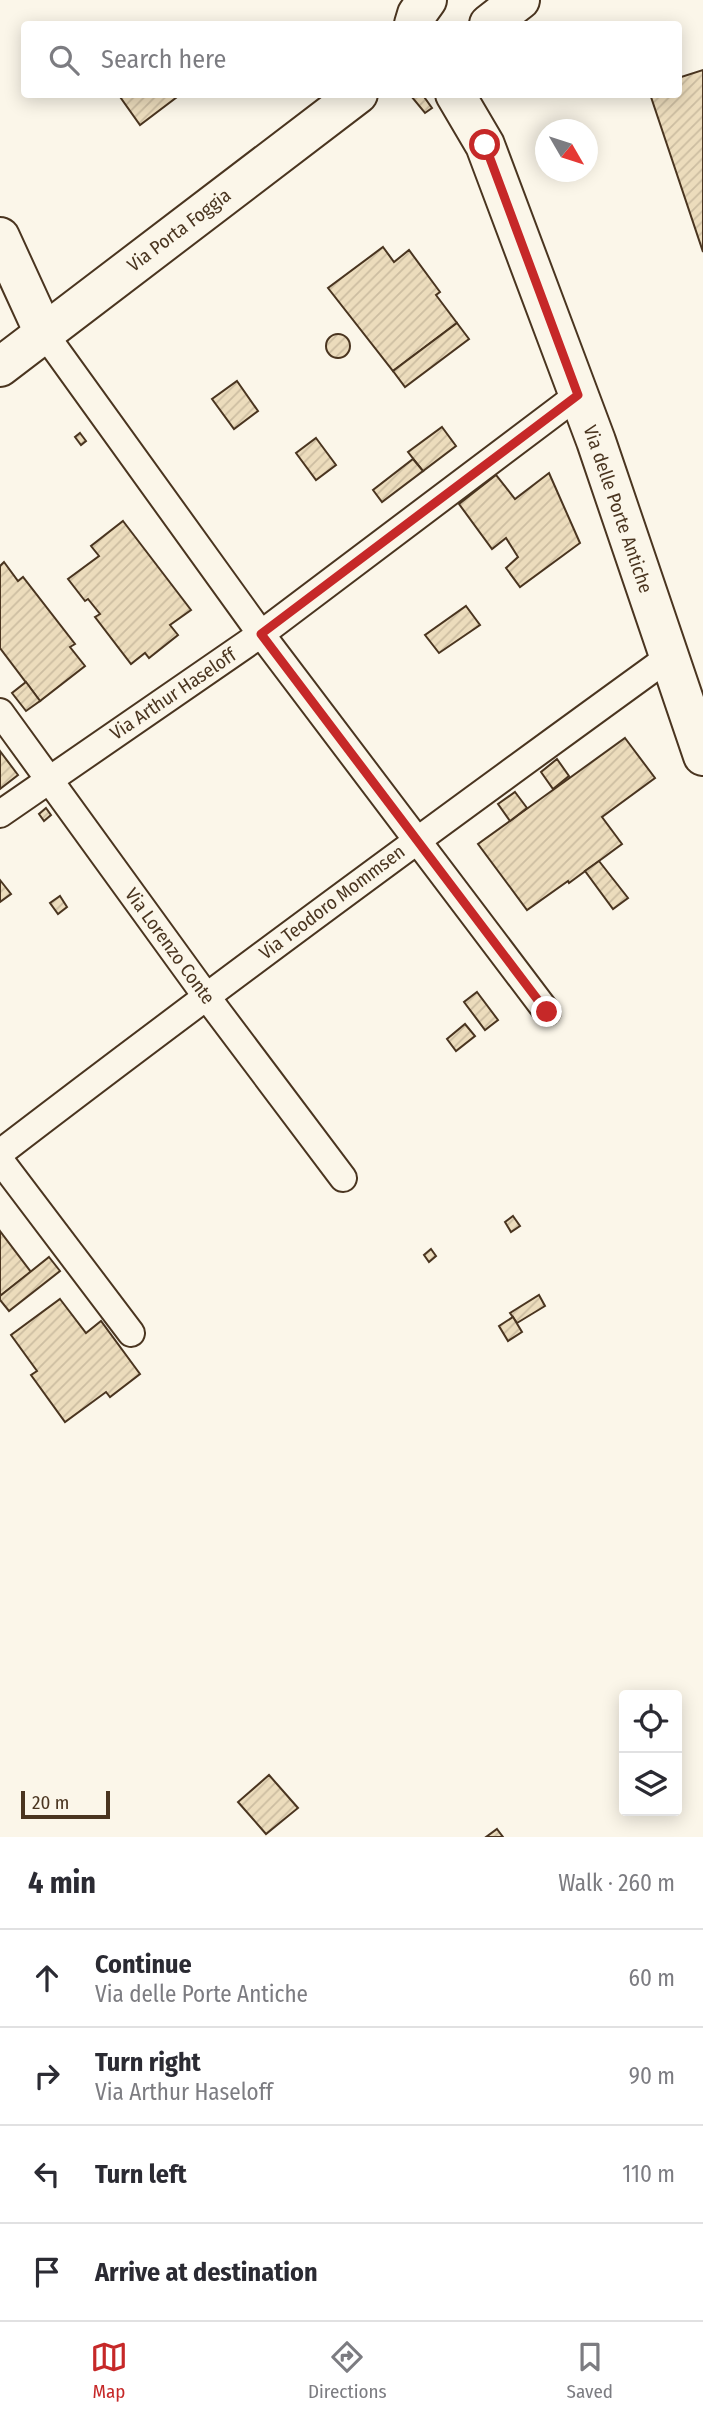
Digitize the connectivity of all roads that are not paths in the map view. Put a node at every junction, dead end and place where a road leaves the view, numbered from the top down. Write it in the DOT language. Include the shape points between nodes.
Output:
graph roads {
  1 [pos="473,0"];
  2 [pos="520,0"];
  3 [pos="487,21"];
  4 [pos="492,21"];
  5 [pos="353,98"];
  6 [pos="457,98"];
  7 [pos="481,98"];
  8 [pos="485,145"];
  9 [pos="0,237"];
  10 [pos="44,333"];
  11 [pos="0,367"];
  12 [pos="578,395"];
  13 [pos="261,634"];
  14 [pos="669,657"];
  15 [pos="0,712"];
  16 [pos="703,756"];
  17 [pos="49,779"];
  18 [pos="0,814"];
  19 [pos="417,839"];
  20 [pos="206,996"];
  21 [pos="547,1012"];
  22 [pos="0,1153"];
  23 [pos="0,1160"];
  24 [pos="343,1178"];
  25 [pos="131,1333"];
  1 -- 3 [label="main road"];
  2 -- 4 [label="main road"];
  5 -- 10 [label="main road, Via Porta Foggia"];
  6 -- 8 [label="main road"];
  7 -- 8 [label="main road"];
  8 -- 12 [label="main road, Via delle Porte Antiche"];
  9 -- 10 [label="main road"];
  10 -- 11 [label="main road, Via Porta Foggia"];
  10 -- 13 [label="street"];
  12 -- 13 [label="street, Via Arthur Haseloff"];
  12 -- 14 [label="main road, Via delle Porte Antiche"];
  13 -- 17 [label="street, Via Arthur Haseloff"];
  13 -- 19 [label="street"];
  14 -- 16 [label="main road, Via delle Porte Antiche"];
  14 -- 19 [label="street, Via Teodoro Mommsen"];
  15 -- 17 [label="street, Via Lorenzo Conte"];
  17 -- 18 [label="street, Via Arthur Haseloff"];
  17 -- 20 [label="street, Via Lorenzo Conte"];
  19 -- 20 [label="street, Via Teodoro Mommsen"];
  19 -- 21 [label="street"];
  20 -- 22 [label="street, Via Teodoro Mommsen"];
  20 -- 24 [label="street, Via Lorenzo Conte"];
  23 -- 25 [label="street"];
}
